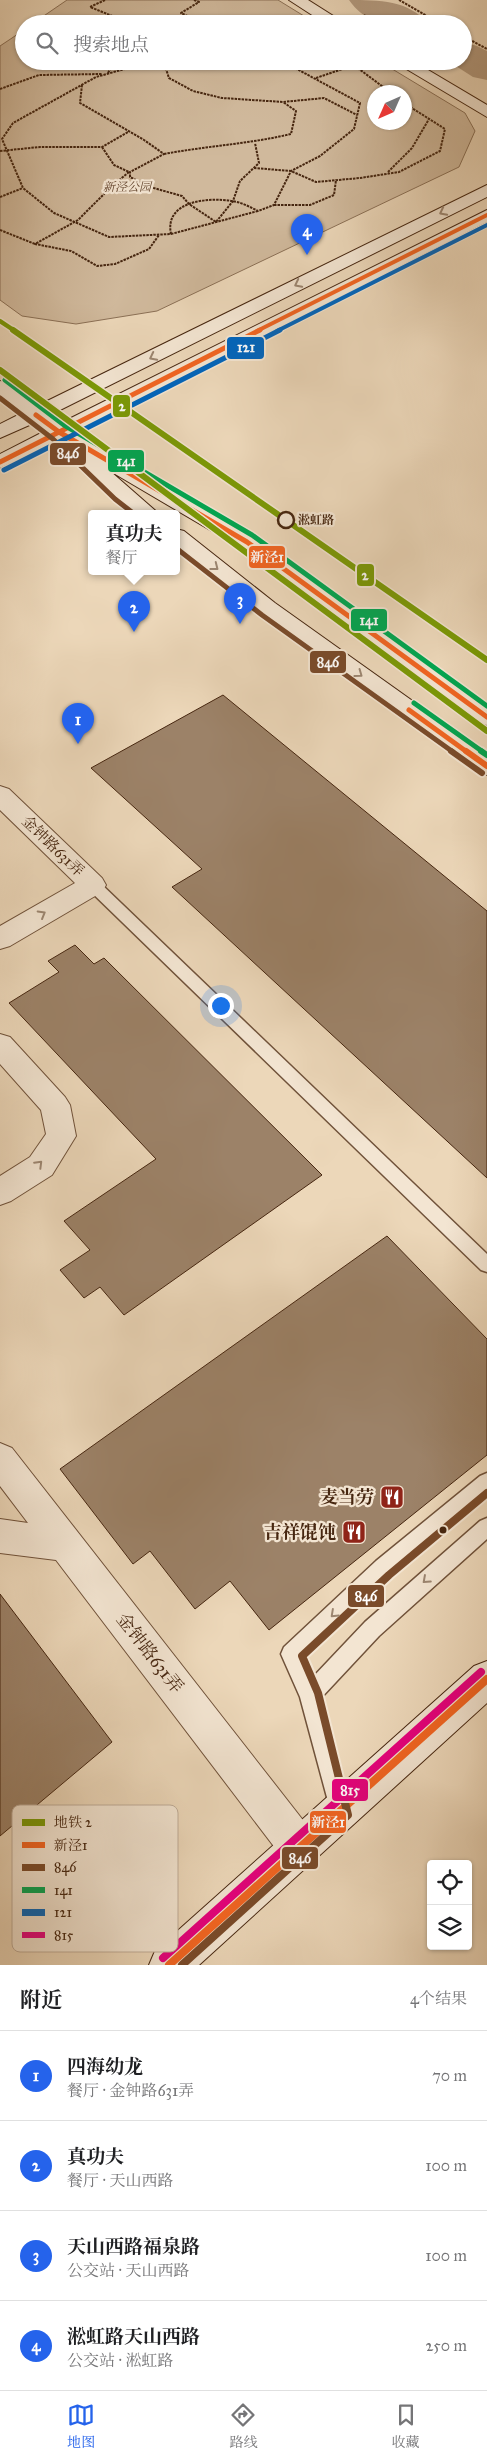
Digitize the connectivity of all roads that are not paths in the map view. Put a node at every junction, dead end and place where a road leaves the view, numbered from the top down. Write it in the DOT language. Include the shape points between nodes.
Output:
graph roads {
  1 [pos="298,0"];
  2 [pos="323,15"];
  3 [pos="416,70"];
  4 [pos="487,112"];
  5 [pos="487,190"];
  6 [pos="487,215"];
  7 [pos="0,387"];
  8 [pos="36,415"];
  9 [pos="0,432"];
  10 [pos="59,432"];
  11 [pos="0,462"];
  12 [pos="143,510"];
  13 [pos="180,539"];
  14 [pos="487,717"];
  15 [pos="487,766"];
  16 [pos="0,795"];
  17 [pos="93,884"];
  18 [pos="0,939"];
  19 [pos="0,1045"];
  20 [pos="0,1192"];
  21 [pos="487,1266"];
  22 [pos="0,1459"];
  23 [pos="487,1482"];
  24 [pos="487,1527"];
  25 [pos="0,1536"];
  26 [pos="65,1544"];
  27 [pos="487,1679"];
  28 [pos="310,1695"];
  29 [pos="340,1812"];
  30 [pos="299,1847"];
  31 [pos="168,1965"];
  1 -- 2 [label="main road"];
  3 -- 4 [label="main road"];
  5 -- 8 [label="main road, one-way"];
  6 -- 10 [label="main road"];
  7 -- 8 [label="main road"];
  8 -- 9 [label="main road"];
  8 -- 10 [label="main road"];
  10 -- 11 [label="main road"];
  10 -- 12 [label="main road" via="121,493"];
  10 -- 14 [label="main road" via="247,542"];
  13 -- 15 [label="main road, one-way" via="267,608"];
  16 -- 17 [label="main road, 金钟路631弄"];
  18 -- 17 [label="main road, 金钟路631弄, one-way"];
  17 -- 21 [label="lane"];
  20 -- 19 [label="main road, one-way" via="40,1166 61,1136 55,1105"];
  22 -- 26 [label="main road, 金钟路631弄"];
  23 -- 28 [label="lane, one-way" via="383,1568 291,1654"];
  24 -- 28 [label="lane, one-way" via="372,1629"];
  25 -- 26 [label="main road"];
  26 -- 30 [label="main road, 金钟路631弄"];
  27 -- 29 [label="main road"];
  28 -- 29 [label="lane"];
  29 -- 30 [label="main road"];
  30 -- 31 [label="main road"];
}
